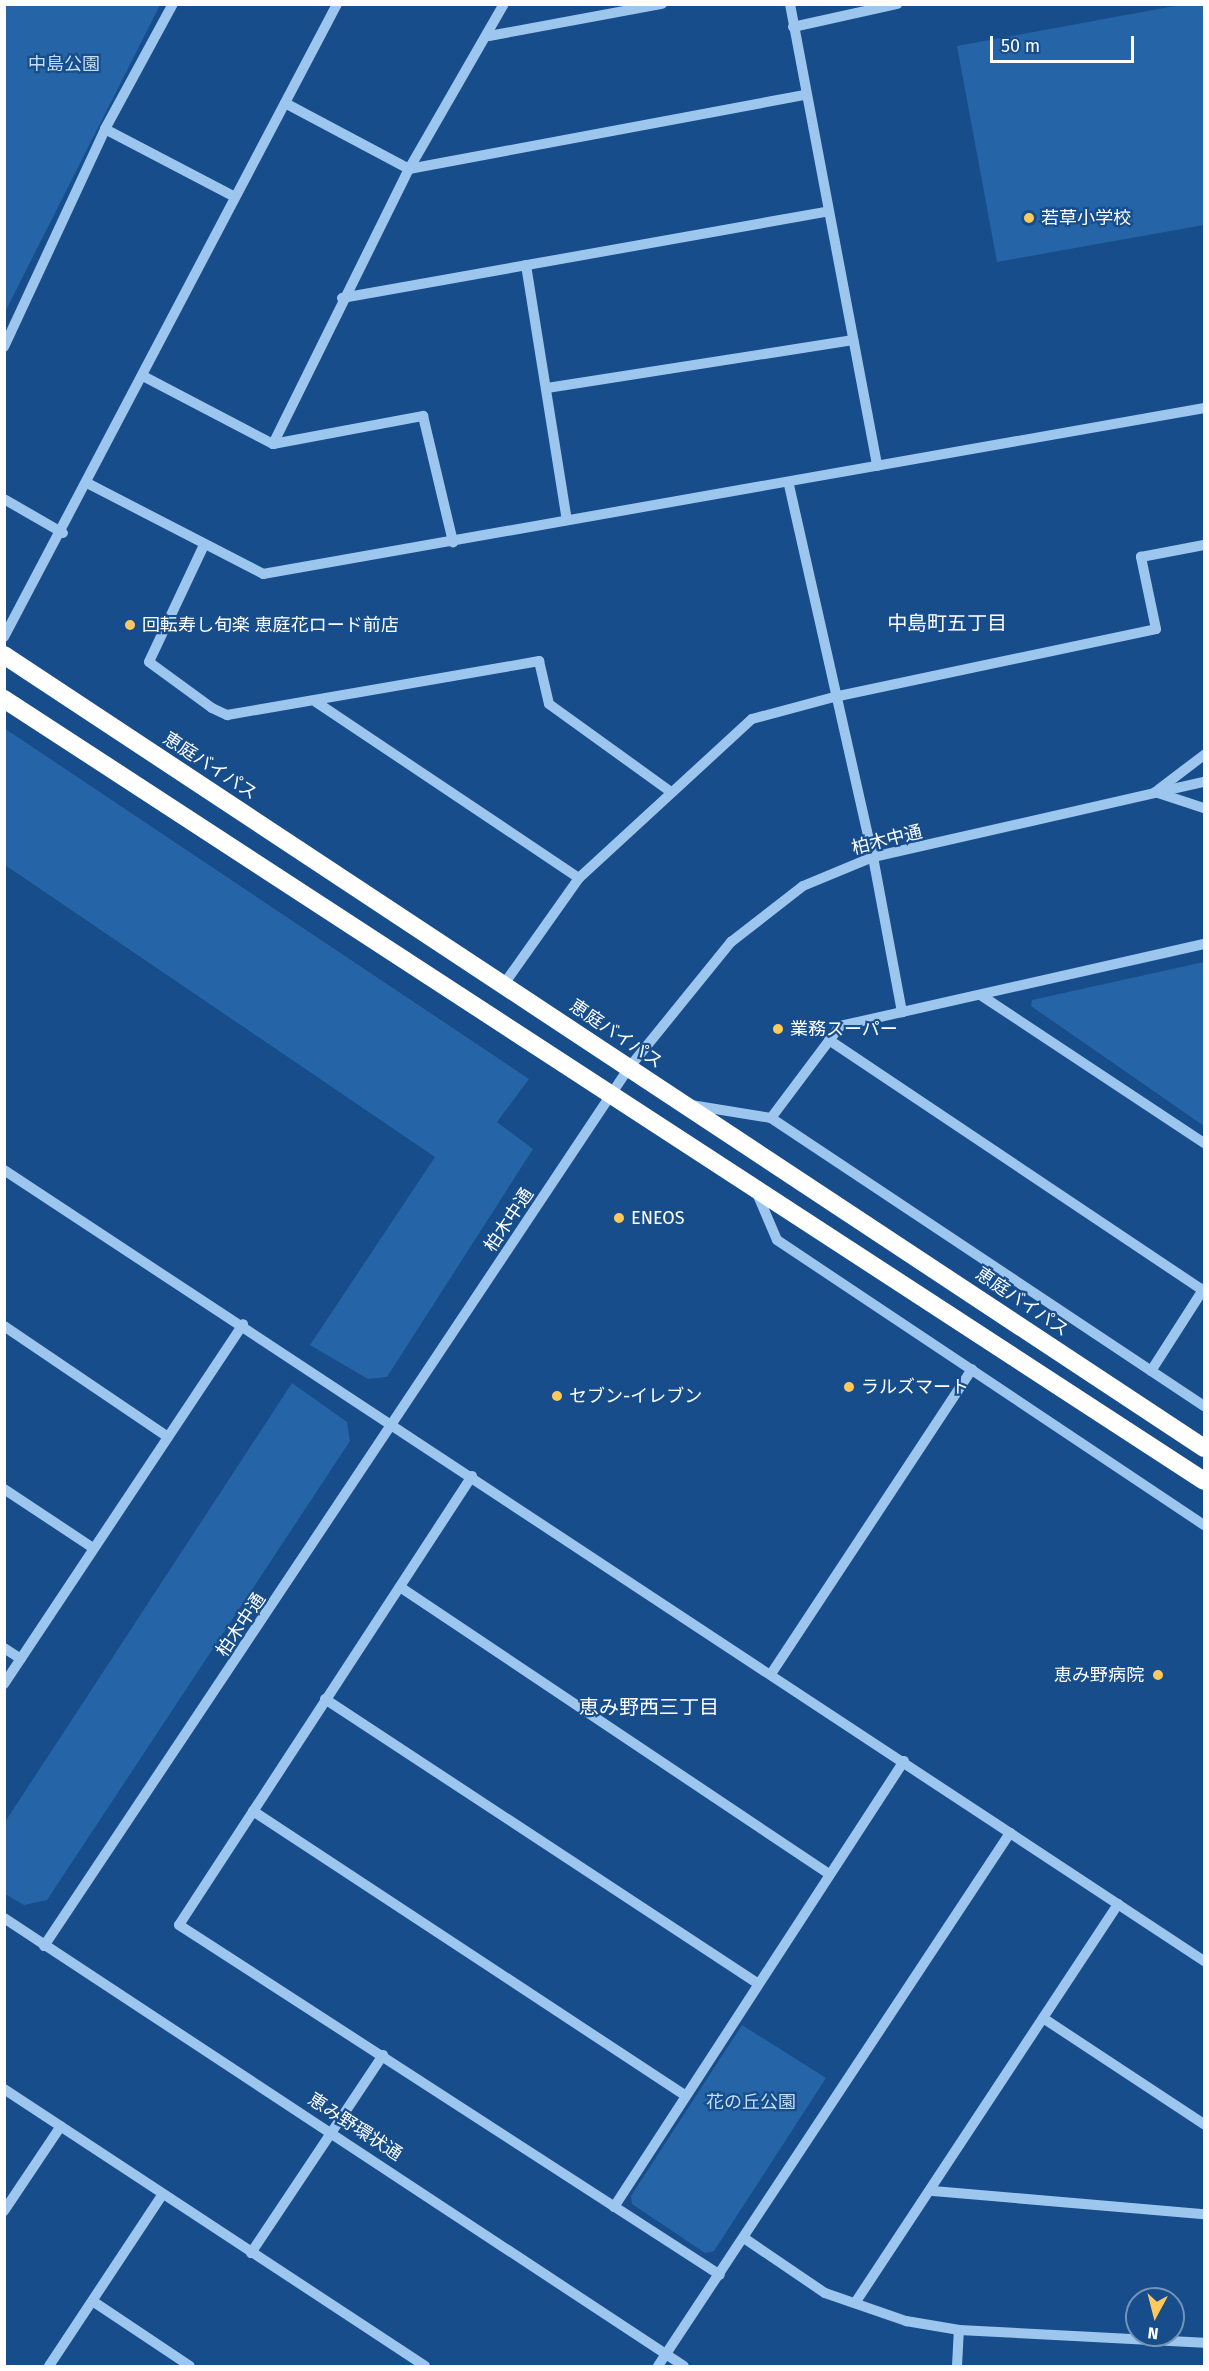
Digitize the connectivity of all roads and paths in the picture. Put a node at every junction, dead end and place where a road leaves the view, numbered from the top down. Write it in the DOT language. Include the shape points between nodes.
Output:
graph roads {
  1 [pos="173,4"];
  2 [pos="337,4"];
  3 [pos="504,4"];
  4 [pos="662,4"];
  5 [pos="790,4"];
  6 [pos="897,4"];
  7 [pos="793,27"];
  8 [pos="489,36"];
  9 [pos="806,95"];
  10 [pos="285,103"];
  11 [pos="105,129"];
  12 [pos="409,169"];
  13 [pos="233,196"];
  14 [pos="828,210"];
  15 [pos="526,265"];
  16 [pos="342,298"];
  17 [pos="853,340"];
  18 [pos="4,346"];
  19 [pos="143,376"];
  20 [pos="547,388"];
  21 [pos="1204,408"];
  22 [pos="273,444"];
  23 [pos="878,466"];
  24 [pos="89,484"];
  25 [pos="789,485"];
  26 [pos="4,499"];
  27 [pos="567,520"];
  28 [pos="63,533"];
  29 [pos="453,542"];
  30 [pos="204,545"];
  31 [pos="1204,545"];
  32 [pos="4,637"];
  33 [pos="4,655"];
  34 [pos="834,697"];
  35 [pos="4,699"];
  36 [pos="316,702"];
  37 [pos="1204,755"];
  38 [pos="1204,782"];
  39 [pos="671,792"];
  40 [pos="1155,792"];
  41 [pos="1204,808"];
  42 [pos="873,857"];
  43 [pos="579,878"];
  44 [pos="1204,944"];
  45 [pos="504,984"];
  46 [pos="982,996"];
  47 [pos="902,1012"];
  48 [pos="830,1040"];
  49 [pos="628,1069"];
  50 [pos="613,1092"];
  51 [pos="684,1104"];
  52 [pos="771,1118"];
  53 [pos="1204,1143"];
  54 [pos="4,1170"];
  55 [pos="753,1183"];
  56 [pos="1204,1290"];
  57 [pos="243,1324"];
  58 [pos="4,1326"];
  59 [pos="972,1369"];
  60 [pos="1151,1371"];
  61 [pos="1204,1406"];
  62 [pos="392,1424"];
  63 [pos="168,1437"];
  64 [pos="1204,1448"];
  65 [pos="472,1476"];
  66 [pos="1204,1481"];
  67 [pos="4,1489"];
  68 [pos="1204,1525"];
  69 [pos="93,1548"];
  70 [pos="400,1587"];
  71 [pos="4,1648"];
  72 [pos="21,1659"];
  73 [pos="771,1674"];
  74 [pos="4,1684"];
  75 [pos="325,1699"];
  76 [pos="904,1761"];
  77 [pos="253,1810"];
  78 [pos="1011,1833"];
  79 [pos="829,1874"];
  80 [pos="1118,1904"];
  81 [pos="4,1918"];
  82 [pos="44,1946"];
  83 [pos="1204,1961"];
  84 [pos="757,1983"];
  85 [pos="1043,2018"];
  86 [pos="383,2055"];
  87 [pos="4,2088"];
  88 [pos="686,2096"];
  89 [pos="1204,2124"];
  90 [pos="61,2126"];
  91 [pos="332,2131"];
  92 [pos="933,2191"];
  93 [pos="162,2195"];
  94 [pos="614,2207"];
  95 [pos="4,2211"];
  96 [pos="1204,2214"];
  97 [pos="744,2238"];
  98 [pos="251,2253"];
  99 [pos="720,2275"];
  100 [pos="94,2302"];
  101 [pos="855,2303"];
  102 [pos="959,2330"];
  103 [pos="1204,2343"];
  104 [pos="665,2354"];
  105 [pos="49,2367"];
  106 [pos="190,2367"];
  107 [pos="425,2367"];
  108 [pos="658,2367"];
  109 [pos="684,2367"];
  110 [pos="957,2367"];
  1 -- 11 [label="street"];
  2 -- 10 [label="street"];
  3 -- 8 [label="street"];
  4 -- 8 [label="street"];
  5 -- 7 [label="street"];
  6 -- 7 [label="street"];
  7 -- 9 [label="street"];
  8 -- 12 [label="street"];
  9 -- 12 [label="street"];
  9 -- 14 [label="street"];
  10 -- 12 [label="street"];
  10 -- 13 [label="street"];
  11 -- 13 [label="street"];
  11 -- 18 [label="street"];
  12 -- 16 [label="street"];
  13 -- 19 [label="street"];
  14 -- 15 [label="street"];
  14 -- 17 [label="street"];
  15 -- 16 [label="street"];
  15 -- 20 [label="street"];
  16 -- 22 [label="street"];
  17 -- 20 [label="street"];
  17 -- 23 [label="street"];
  19 -- 22 [label="street"];
  19 -- 24 [label="street"];
  20 -- 27 [label="street"];
  21 -- 23 [label="street"];
  22 -- 29 [label="street" via="423,416"];
  23 -- 25 [label="street"];
  24 -- 28 [label="street"];
  24 -- 30 [label="street"];
  25 -- 27 [label="street"];
  25 -- 34 [label="street"];
  26 -- 28 [label="street"];
  27 -- 29 [label="street"];
  28 -- 32 [label="street"];
  29 -- 30 [label="street" via="263,574"];
  30 -- 36 [label="street" via="149,662 227,715"];
  31 -- 34 [label="street" via="1141,557 1156,629"];
  33 -- 45 [label="highway, 恵庭バイパス"];
  34 -- 39 [label="street" via="752,719"];
  34 -- 42 [label="street"];
  35 -- 50 [label="highway"];
  36 -- 39 [label="street" via="539,661 549,704"];
  36 -- 43 [label="street"];
  37 -- 40 [label="street"];
  38 -- 40 [label="street, 柏木中通"];
  39 -- 43 [label="street"];
  40 -- 41 [label="street"];
  40 -- 42 [label="street, 柏木中通"];
  42 -- 47 [label="street"];
  42 -- 49 [label="street, 柏木中通" via="803,886 751,923 705,969"];
  43 -- 45 [label="street"];
  44 -- 46 [label="street"];
  45 -- 49 [label="highway, 恵庭バイパス"];
  46 -- 47 [label="street"];
  46 -- 53 [label="street"];
  47 -- 48 [label="street" via="840,1026"];
  48 -- 52 [label="street"];
  48 -- 56 [label="street"];
  49 -- 50 [label="street, 柏木中通"];
  49 -- 51 [label="highway, 恵庭バイパス"];
  50 -- 55 [label="highway"];
  50 -- 62 [label="street, 柏木中通"];
  51 -- 52 [label="street"];
  51 -- 64 [label="highway, 恵庭バイパス"];
  52 -- 60 [label="street"];
  54 -- 57 [label="street"];
  55 -- 59 [label="street" via="777,1240"];
  55 -- 66 [label="highway"];
  56 -- 60 [label="street"];
  57 -- 62 [label="street"];
  57 -- 63 [label="street"];
  58 -- 63 [label="street"];
  59 -- 68 [label="street"];
  59 -- 73 [label="street"];
  60 -- 61 [label="street"];
  62 -- 65 [label="street"];
  62 -- 82 [label="street, 柏木中通"];
  63 -- 69 [label="street"];
  65 -- 70 [label="street"];
  65 -- 73 [label="street"];
  67 -- 69 [label="street"];
  69 -- 72 [label="street"];
  70 -- 75 [label="street"];
  70 -- 79 [label="street"];
  71 -- 72 [label="street"];
  72 -- 74 [label="street"];
  73 -- 76 [label="street"];
  75 -- 77 [label="street"];
  75 -- 84 [label="street"];
  76 -- 78 [label="street"];
  76 -- 79 [label="street"];
  77 -- 86 [label="street" via="179,1925"];
  77 -- 88 [label="street"];
  78 -- 80 [label="street"];
  78 -- 97 [label="street"];
  79 -- 84 [label="street"];
  80 -- 83 [label="street"];
  80 -- 85 [label="street"];
  81 -- 82 [label="street, 恵み野環状通"];
  82 -- 91 [label="street, 恵み野環状通"];
  84 -- 88 [label="street"];
  85 -- 89 [label="street"];
  85 -- 92 [label="street"];
  86 -- 91 [label="street"];
  86 -- 94 [label="street"];
  87 -- 90 [label="street"];
  88 -- 94 [label="street"];
  90 -- 93 [label="street"];
  90 -- 95 [label="street"];
  91 -- 98 [label="street"];
  91 -- 104 [label="street, 恵み野環状通"];
  92 -- 96 [label="street"];
  92 -- 101 [label="street"];
  93 -- 98 [label="street"];
  93 -- 100 [label="street"];
  94 -- 99 [label="street"];
  97 -- 99 [label="street"];
  97 -- 101 [label="street" via="825,2293"];
  98 -- 107 [label="street"];
  99 -- 104 [label="street"];
  100 -- 105 [label="street"];
  100 -- 106 [label="street"];
  101 -- 102 [label="street" via="906,2321"];
  102 -- 103 [label="street"];
  102 -- 110 [label="street"];
  104 -- 108 [label="street"];
  104 -- 109 [label="street, 恵み野環状通"];
}
